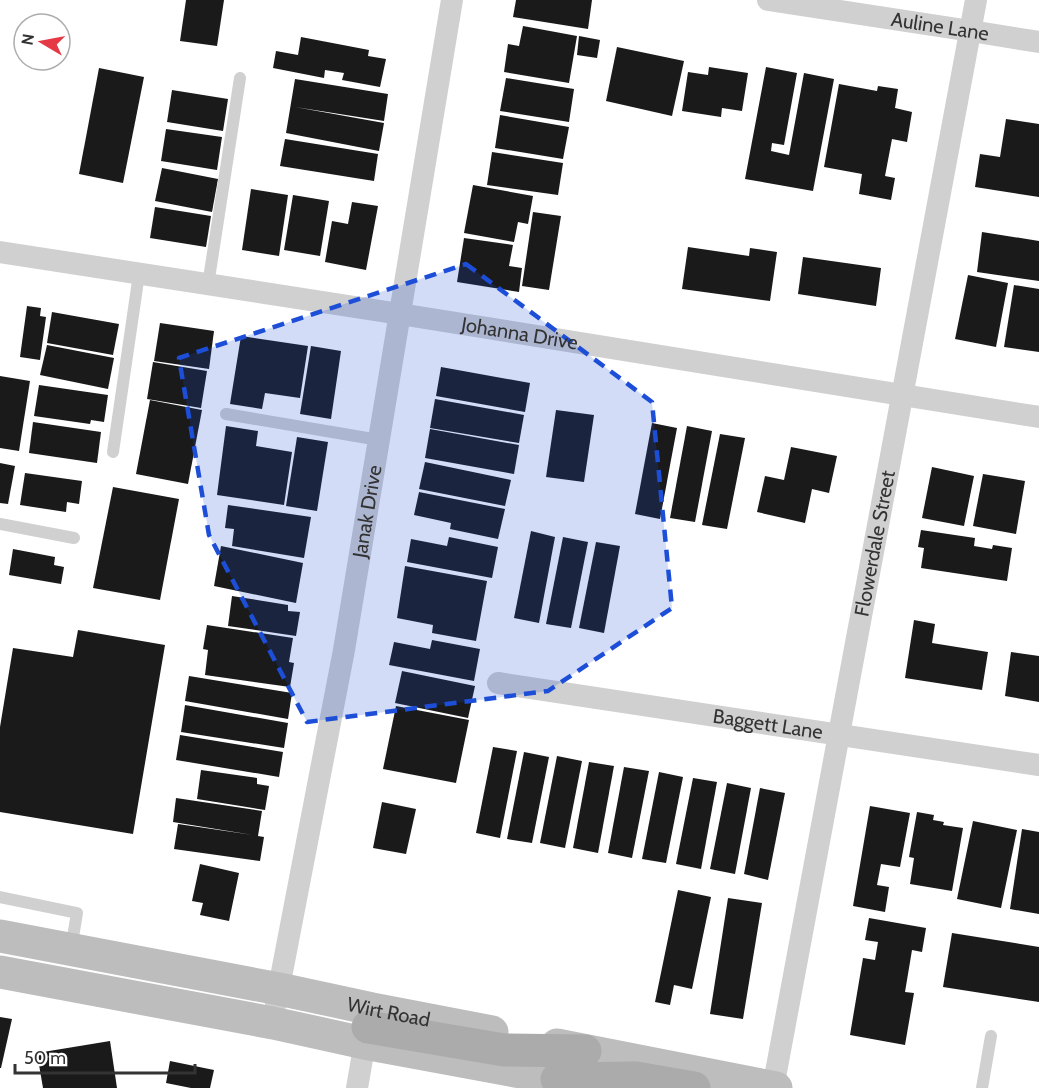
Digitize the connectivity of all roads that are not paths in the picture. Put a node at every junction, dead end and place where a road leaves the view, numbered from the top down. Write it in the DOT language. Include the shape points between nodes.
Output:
graph roads {
  1 [pos="452,0"];
  2 [pos="768,0"];
  3 [pos="976,0"];
  4 [pos="971,31"];
  5 [pos="1039,42"];
  6 [pos="240,78"];
  7 [pos="0,252"];
  8 [pos="139,274"];
  9 [pos="208,285"];
  10 [pos="400,314"];
  11 [pos="902,395"];
  12 [pos="226,414"];
  13 [pos="1039,417"];
  14 [pos="379,440"];
  15 [pos="113,452"];
  16 [pos="0,524"];
  17 [pos="74,538"];
  18 [pos="498,683"];
  19 [pos="840,735"];
  20 [pos="1039,765"];
  21 [pos="0,897"];
  22 [pos="0,936"];
  23 [pos="71,949"];
  24 [pos="0,972"];
  25 [pos="279,989"];
  26 [pos="273,1023"];
  27 [pos="368,1026"];
  28 [pos="991,1036"];
  29 [pos="581,1084"];
  30 [pos="357,1088"];
  31 [pos="694,1088"];
  32 [pos="774,1088"];
  33 [pos="982,1088"];
  1 -- 10 [label="street, Janak Drive"];
  2 -- 4 [label="street, Auline Lane"];
  3 -- 4 [label="street, Flowerdale Street"];
  4 -- 5 [label="street, Auline Lane"];
  4 -- 11 [label="street, Flowerdale Street"];
  6 -- 9 [label="lane"];
  7 -- 8 [label="street, Johanna Drive"];
  8 -- 9 [label="street, Johanna Drive"];
  8 -- 15 [label="lane"];
  9 -- 10 [label="street, Johanna Drive"];
  10 -- 11 [label="street, Johanna Drive"];
  10 -- 14 [label="street, Janak Drive"];
  11 -- 13 [label="street, Johanna Drive"];
  11 -- 19 [label="street, Flowerdale Street"];
  12 -- 14 [label="lane"];
  14 -- 25 [label="street, Janak Drive" via="344,650"];
  16 -- 17 [label="lane"];
  18 -- 19 [label="street, Baggett Lane"];
  19 -- 20 [label="street, Baggett Lane"];
  19 -- 32 [label="street, Flowerdale Street"];
  21 -- 23 [label="lane" via="77,913"];
  22 -- 23 [label="main road, Wirt Road"];
  23 -- 25 [label="main road, Wirt Road"];
  24 -- 26 [label="main road, Wirt Road"];
  25 -- 26 [label="street, Janak Drive"];
  25 -- 27 [label="main road, Wirt Road"];
  26 -- 27 [label="main road, Wirt Road"];
  27 -- 29 [label="main road, Wirt Road"];
  27 -- 30 [label="street"];
  27 -- 32 [label="main road" via="504,1050 585,1051"];
  28 -- 33 [label="lane"];
  29 -- 31 [label="main road" via="636,1078"];
}
